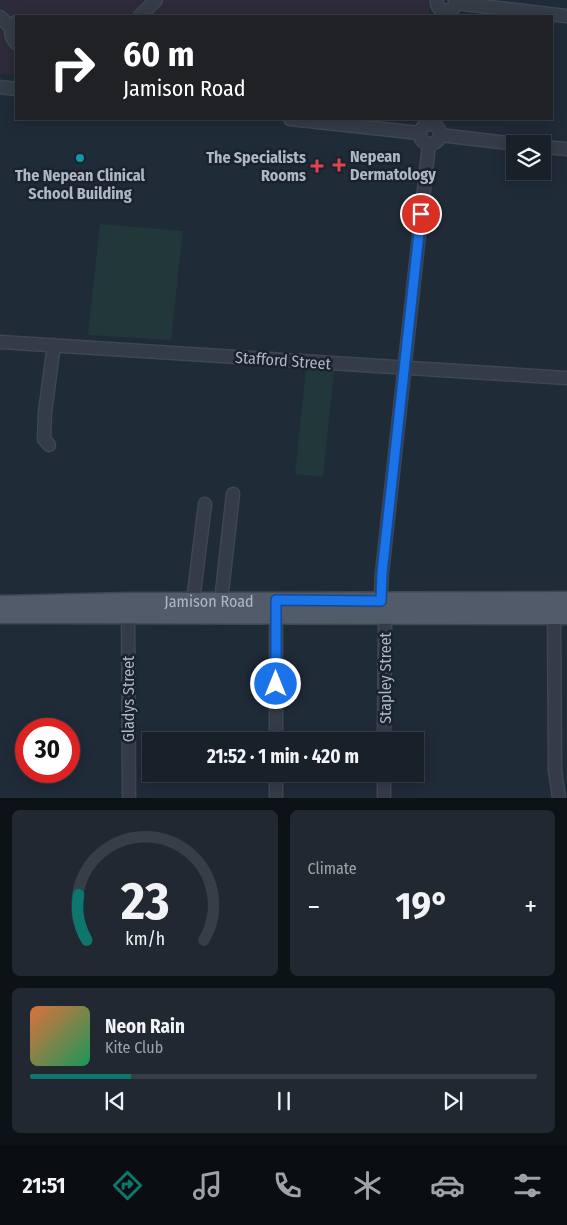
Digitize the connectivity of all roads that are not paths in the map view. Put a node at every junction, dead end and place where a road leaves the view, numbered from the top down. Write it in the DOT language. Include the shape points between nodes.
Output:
graph roads {
  1 [pos="156,0"];
  2 [pos="455,2"];
  3 [pos="441,9"];
  4 [pos="141,15"];
  5 [pos="567,16"];
  6 [pos="0,17"];
  7 [pos="14,25"];
  8 [pos="15,42"];
  9 [pos="0,87"];
  10 [pos="15,88"];
  11 [pos="299,120"];
  12 [pos="431,121"];
  13 [pos="419,133"];
  14 [pos="440,136"];
  15 [pos="506,143"];
  16 [pos="428,144"];
  17 [pos="551,148"];
  18 [pos="567,149"];
  19 [pos="0,342"];
  20 [pos="54,345"];
  21 [pos="404,368"];
  22 [pos="567,378"];
  23 [pos="49,445"];
  24 [pos="233,494"];
  25 [pos="205,504"];
  26 [pos="193,601"];
  27 [pos="221,601"];
  28 [pos="0,604"];
  29 [pos="128,608"];
  30 [pos="276,608"];
  31 [pos="383,608"];
  32 [pos="560,608"];
  33 [pos="0,616"];
  34 [pos="276,732"];
  35 [pos="384,732"];
  36 [pos="276,782"];
  37 [pos="384,782"];
  38 [pos="128,798"];
  39 [pos="276,798"];
  40 [pos="384,798"];
  41 [pos="559,798"];
  1 -- 4 [label="street"];
  2 -- 3 [label="street" via="453,9"];
  2 -- 5 [label="street"];
  6 -- 7 [label="street"];
  7 -- 8 [label="street" via="11,36"];
  9 -- 10 [label="street"];
  11 -- 13 [label="street"];
  12 -- 13 [label="street"];
  12 -- 14 [label="street"];
  13 -- 16 [label="street" via="422,142"];
  14 -- 15 [label="street"];
  14 -- 16 [label="street" via="435,143"];
  16 -- 21 [label="street, Stapley Street"];
  17 -- 18 [label="street"];
  19 -- 20 [label="street, Stafford Street"];
  20 -- 21 [label="street, Stafford Street"];
  20 -- 23 [label="street" via="45,412 44,438"];
  21 -- 22 [label="street, Stafford Street"];
  21 -- 31 [label="street, Stapley Street" via="382,573"];
  24 -- 27 [label="street"];
  25 -- 26 [label="street"];
  26 -- 27 [label="main road, Jamison Road"];
  26 -- 29 [label="main road, Jamison Road"];
  27 -- 30 [label="main road, Jamison Road"];
  28 -- 29 [label="main road, Jamison Road"];
  29 -- 30 [label="main road, Jamison Road"];
  29 -- 33 [label="main road, Jamison Road"];
  29 -- 38 [label="street, Gladys Street"];
  30 -- 31 [label="main road, Jamison Road"];
  30 -- 34 [label="street"];
  31 -- 32 [label="main road, Jamison Road"];
  31 -- 35 [label="street, Stapley Street"];
  32 -- 41 [label="street" via="555,763"];
  36 -- 39 [label="street"];
  37 -- 40 [label="street"];
}
